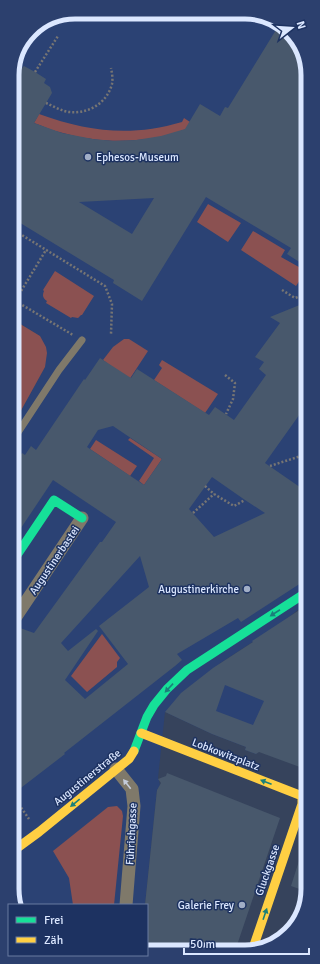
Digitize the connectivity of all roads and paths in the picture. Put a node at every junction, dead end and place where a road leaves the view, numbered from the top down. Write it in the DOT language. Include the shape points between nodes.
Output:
graph roads {
  1 [pos="58,36"];
  2 [pos="111,68"];
  3 [pos="35,72"];
  4 [pos="46,103"];
  5 [pos="19,233"];
  6 [pos="46,250"];
  7 [pos="282,290"];
  8 [pos="19,292"];
  9 [pos="301,296"];
  10 [pos="19,303"];
  11 [pos="111,334"];
  12 [pos="82,340"];
  13 [pos="225,375"];
  14 [pos="226,414"];
  15 [pos="19,431"];
  16 [pos="301,456"];
  17 [pos="270,466"];
  18 [pos="205,486"];
  19 [pos="214,494"];
  20 [pos="246,500"];
  21 [pos="193,513"];
  22 [pos="82,518"];
  23 [pos="19,552"];
  24 [pos="301,600"];
  25 [pos="19,612"];
  26 [pos="141,733"];
  27 [pos="116,769"];
  28 [pos="301,793"];
  29 [pos="301,807"];
  30 [pos="19,847"];
  31 [pos="126,904"];
  32 [pos="254,944"];
  1 -- 3 [label="path"];
  2 -- 4 [label="path" via="113,82 100,104 88,110 69,112"];
  5 -- 6 [label="path"];
  6 -- 8 [label="path"];
  6 -- 11 [label="path" via="105,286 112,304"];
  7 -- 9 [label="path" via="295,298"];
  10 -- 12 [label="path"];
  12 -- 15 [label="lane"];
  13 -- 14 [label="path" via="235,383 233,399"];
  16 -- 17 [label="path"];
  18 -- 19 [label="path"];
  19 -- 20 [label="path" via="234,506"];
  19 -- 21 [label="path"];
  22 -- 23 [label="street" via="54,500"];
  22 -- 25 [label="street, Augustinerbastei"];
  24 -- 26 [label="street, Augustinerstraße, one-way" via="188,670 156,701"];
  26 -- 27 [label="street, Augustinerstraße" via="129,759"];
  28 -- 26 [label="street, Lobkowitzplatz, one-way"];
  27 -- 30 [label="street, Augustinerstraße, one-way"];
  31 -- 27 [label="street, Führichgasse, one-way" via="134,806 132,789"];
  32 -- 29 [label="street, Gluckgasse, one-way"];
}
